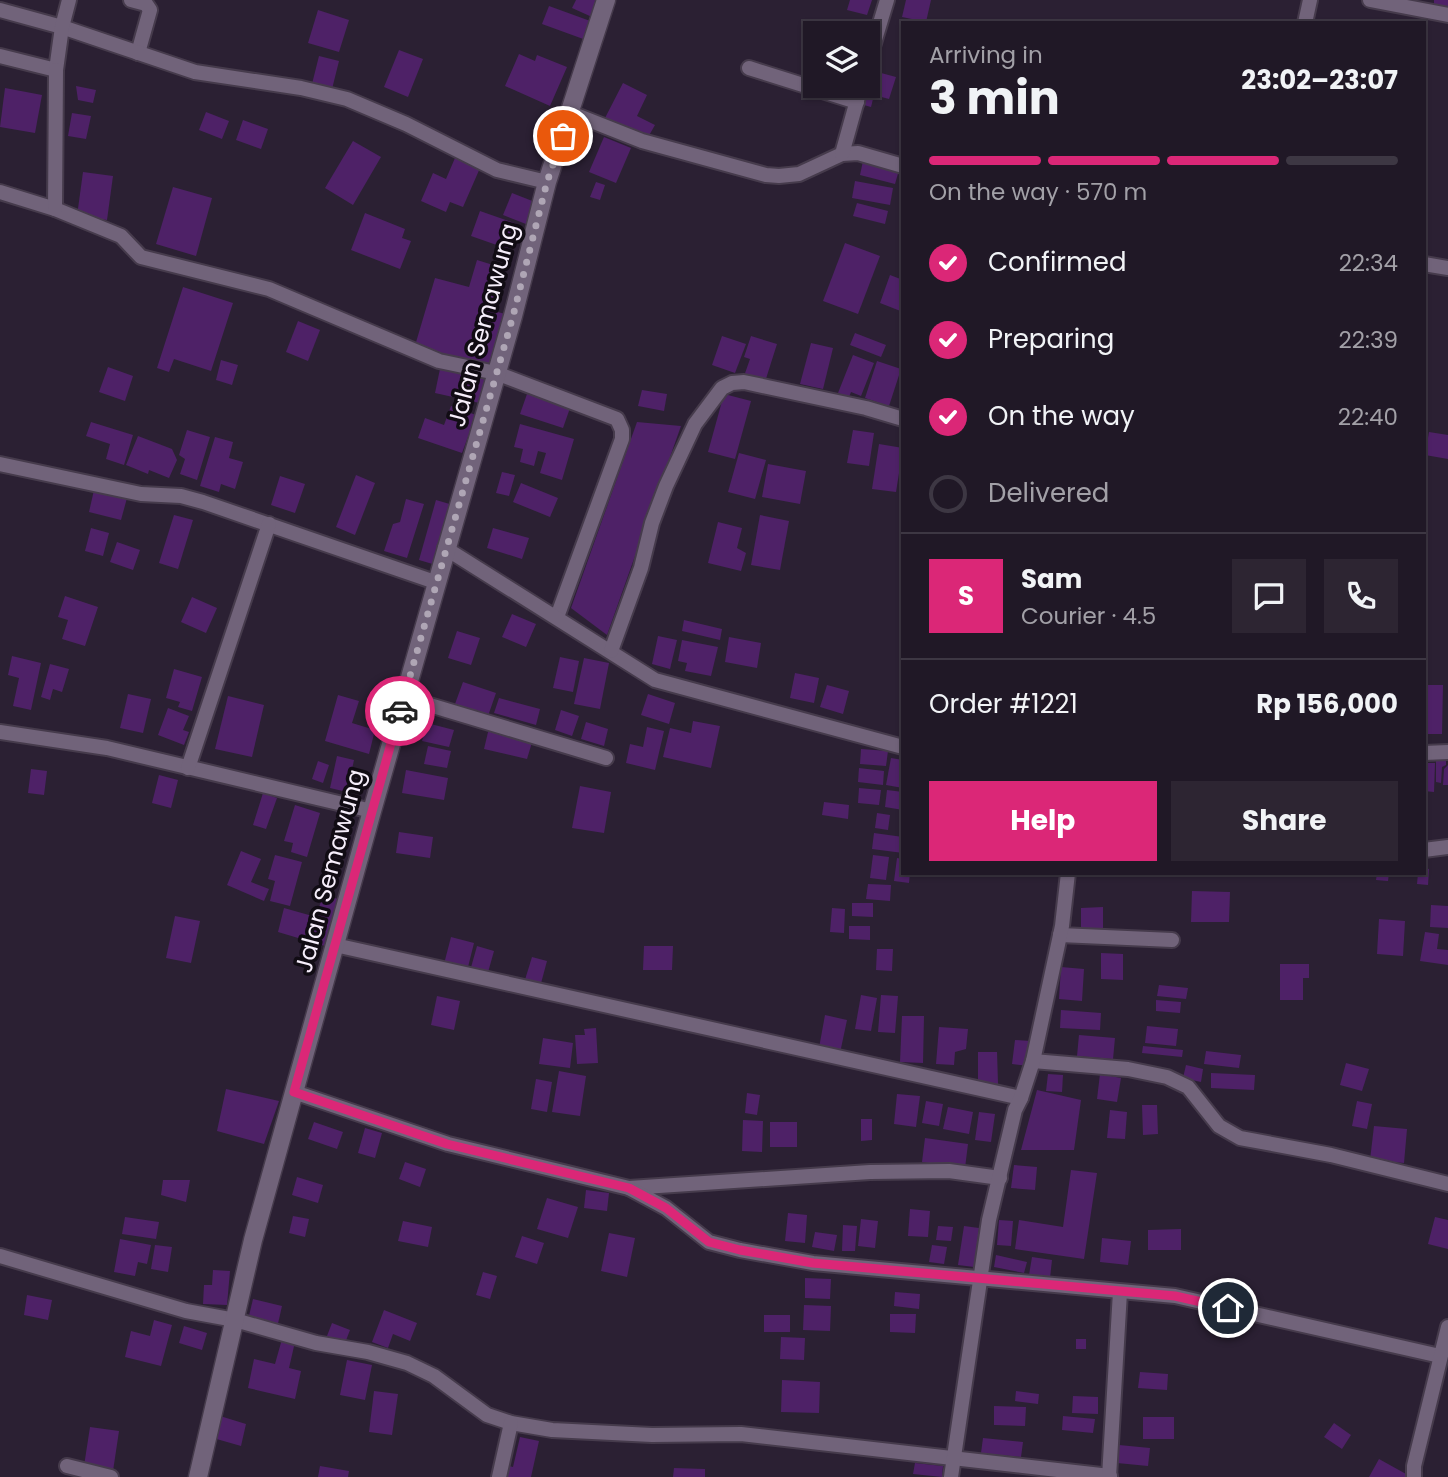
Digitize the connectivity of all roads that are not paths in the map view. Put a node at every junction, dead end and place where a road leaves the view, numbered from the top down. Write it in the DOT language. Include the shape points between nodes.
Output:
graph roads {
  1 [pos="69,0"];
  2 [pos="131,0"];
  3 [pos="606,0"];
  4 [pos="887,0"];
  5 [pos="1310,0"];
  6 [pos="1370,0"];
  7 [pos="0,10"];
  8 [pos="1448,15"];
  9 [pos="1305,21"];
  10 [pos="880,23"];
  11 [pos="62,27"];
  12 [pos="138,53"];
  13 [pos="0,56"];
  14 [pos="749,68"];
  15 [pos="56,70"];
  16 [pos="858,98"];
  17 [pos="857,102"];
  18 [pos="571,113"];
  19 [pos="842,154"];
  20 [pos="901,165"];
  21 [pos="547,182"];
  22 [pos="0,192"];
  23 [pos="55,209"];
  24 [pos="1426,264"];
  25 [pos="1448,268"];
  26 [pos="496,373"];
  27 [pos="901,418"];
  28 [pos="0,464"];
  29 [pos="269,524"];
  30 [pos="445,548"];
  31 [pos="435,582"];
  32 [pos="557,617"];
  33 [pos="611,651"];
  34 [pos="403,697"];
  35 [pos="0,732"];
  36 [pos="901,746"];
  37 [pos="1448,752"];
  38 [pos="1426,753"];
  39 [pos="606,758"];
  40 [pos="188,768"];
  41 [pos="372,811"];
  42 [pos="1448,847"];
  43 [pos="1426,850"];
  44 [pos="1068,875"];
  45 [pos="1060,936"];
  46 [pos="1172,940"];
  47 [pos="335,945"];
  48 [pos="1033,1061"];
  49 [pos="294,1092"];
  50 [pos="1021,1098"];
  51 [pos="1000,1178"];
  52 [pos="1448,1184"];
  53 [pos="629,1188"];
  54 [pos="0,1256"];
  55 [pos="980,1277"];
  56 [pos="1120,1292"];
  57 [pos="235,1320"];
  58 [pos="1448,1327"];
  59 [pos="1440,1356"];
  60 [pos="511,1423"];
  61 [pos="954,1458"];
  62 [pos="67,1466"];
  63 [pos="111,1477"];
  64 [pos="198,1477"];
  65 [pos="499,1477"];
  66 [pos="951,1477"];
  67 [pos="1110,1477"];
  68 [pos="1414,1477"];
  1 -- 11 [label="street"];
  2 -- 12 [label="street" via="150,10"];
  3 -- 18 [label="street, Jalan Semawung"];
  4 -- 10 [label="street"];
  5 -- 9 [label="street"];
  6 -- 8 [label="street"];
  7 -- 11 [label="street"];
  11 -- 12 [label="street"];
  11 -- 15 [label="street"];
  12 -- 21 [label="street" via="195,72 347,99 497,170"];
  13 -- 15 [label="street"];
  14 -- 17 [label="street"];
  15 -- 23 [label="street"];
  16 -- 17 [label="street"];
  17 -- 19 [label="street"];
  18 -- 19 [label="street" via="642,141 766,175 799,174"];
  18 -- 21 [label="street, Jalan Semawung"];
  19 -- 20 [label="street" via="858,153"];
  21 -- 26 [label="street, Jalan Semawung"];
  22 -- 23 [label="street"];
  23 -- 26 [label="street" via="121,236 141,257 259,285 439,361"];
  24 -- 25 [label="street"];
  26 -- 30 [label="street, Jalan Semawung"];
  26 -- 32 [label="street" via="617,419 622,430"];
  27 -- 33 [label="street" via="744,382 722,388 695,424 666,486"];
  28 -- 29 [label="street" via="141,494 187,498"];
  29 -- 31 [label="street"];
  29 -- 40 [label="street"];
  30 -- 31 [label="street, Jalan Semawung"];
  30 -- 32 [label="street"];
  31 -- 34 [label="street, Jalan Semawung"];
  32 -- 33 [label="street"];
  33 -- 36 [label="street" via="668,684"];
  34 -- 39 [label="street"];
  34 -- 41 [label="street, Jalan Semawung"];
  35 -- 40 [label="street" via="107,748"];
  37 -- 38 [label="street"];
  40 -- 41 [label="street"];
  41 -- 47 [label="street, Jalan Semawung"];
  42 -- 43 [label="street"];
  44 -- 45 [label="street"];
  45 -- 46 [label="street"];
  45 -- 48 [label="street"];
  47 -- 49 [label="street, Jalan Semawung"];
  47 -- 50 [label="street"];
  48 -- 50 [label="street"];
  48 -- 52 [label="street" via="1167,1077 1188,1087 1219,1126 1240,1138"];
  49 -- 53 [label="street" via="447,1144"];
  49 -- 57 [label="street, Jalan Semawung"];
  50 -- 51 [label="street" via="1008,1133"];
  51 -- 53 [label="street" via="949,1171 870,1172"];
  51 -- 55 [label="street"];
  53 -- 55 [label="street" via="666,1208 709,1242 740,1250 813,1263"];
  54 -- 57 [label="street" via="186,1311"];
  55 -- 56 [label="street"];
  55 -- 61 [label="street"];
  56 -- 59 [label="street" via="1175,1296"];
  56 -- 67 [label="street"];
  57 -- 60 [label="street" via="418,1367 487,1415"];
  57 -- 64 [label="street, Jalan Semawung"];
  58 -- 59 [label="street"];
  59 -- 68 [label="street"];
  60 -- 61 [label="street" via="652,1435 741,1434"];
  60 -- 65 [label="street"];
  61 -- 66 [label="street"];
  61 -- 67 [label="street"];
  62 -- 63 [label="street"];
}
